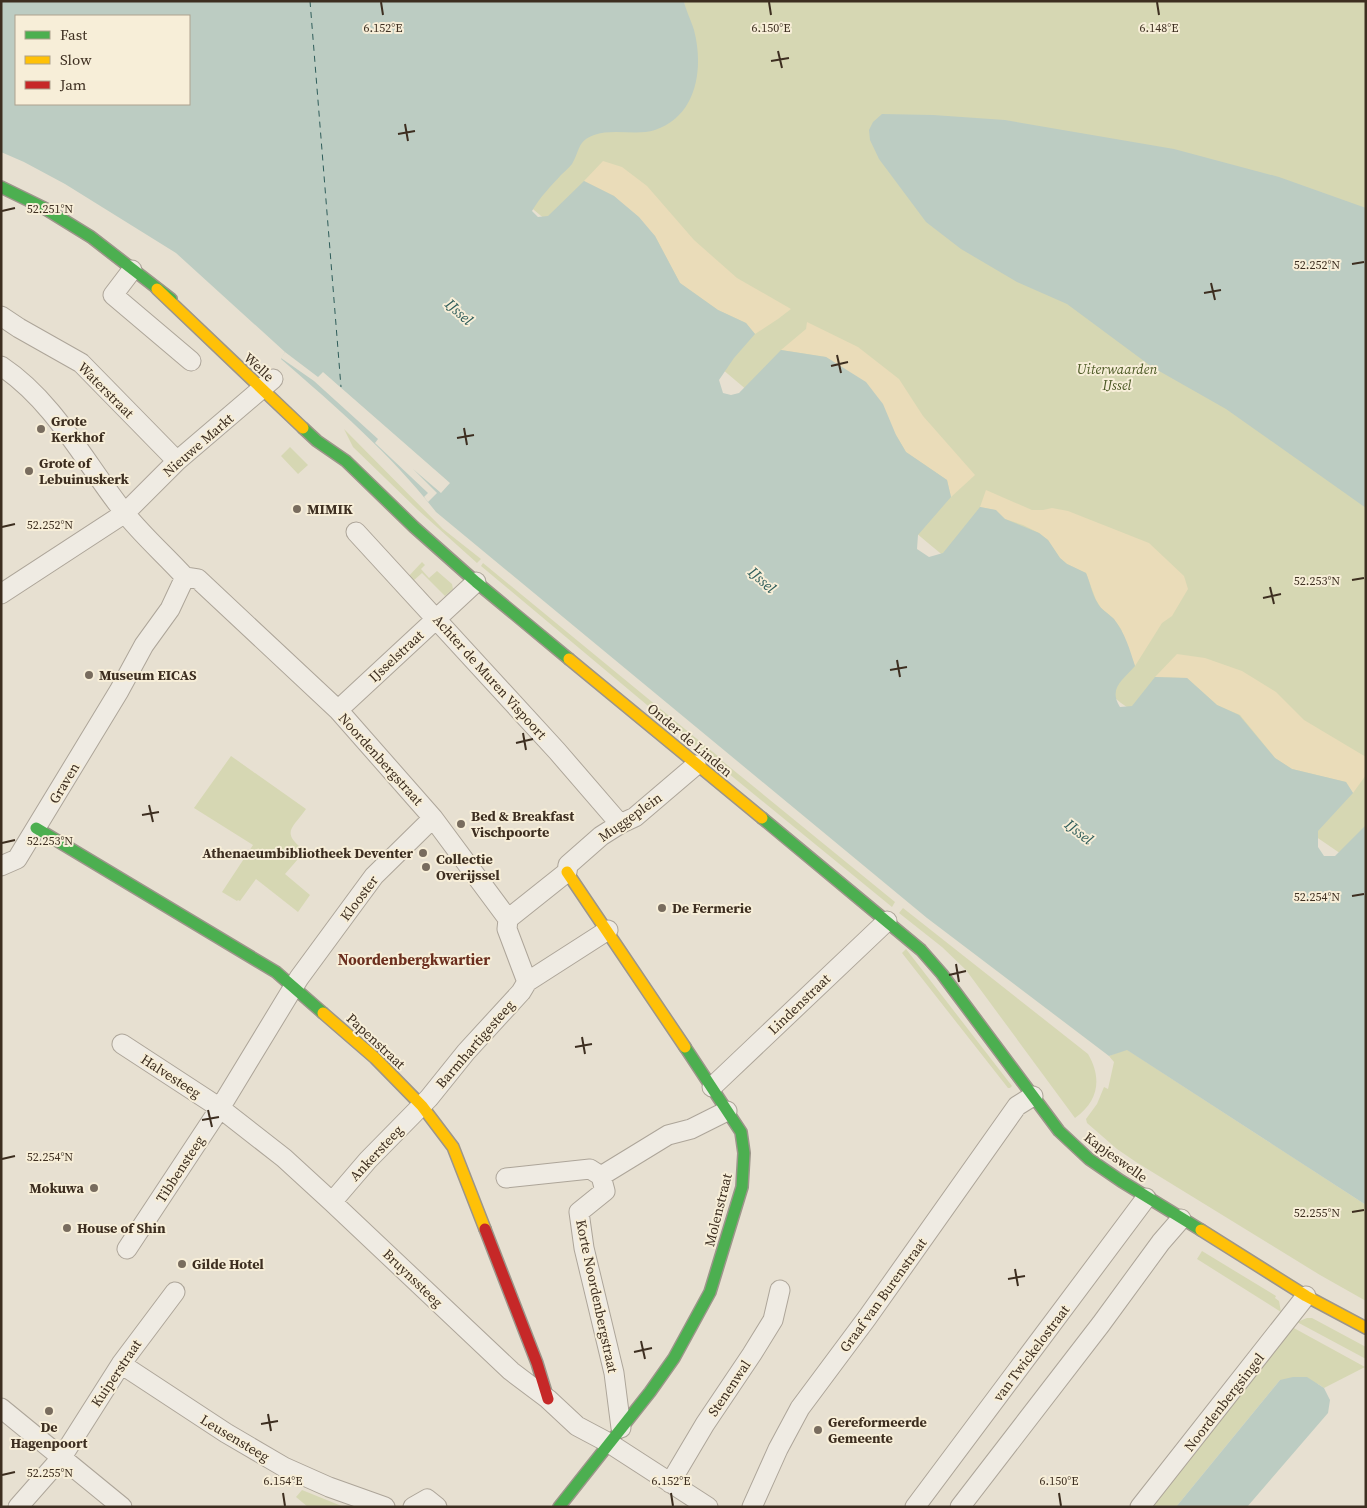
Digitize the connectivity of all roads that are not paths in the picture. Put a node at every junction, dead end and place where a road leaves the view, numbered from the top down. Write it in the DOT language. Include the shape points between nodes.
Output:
graph roads {
  1 [pos="1,187"];
  2 [pos="132,270"];
  3 [pos="157,289"];
  4 [pos="1,316"];
  5 [pos="225,337"];
  6 [pos="191,360"];
  7 [pos="1,366"];
  8 [pos="270,382"];
  9 [pos="333,437"];
  10 [pos="177,461"];
  11 [pos="346,461"];
  12 [pos="125,513"];
  13 [pos="356,532"];
  14 [pos="185,576"];
  15 [pos="476,582"];
  16 [pos="1,594"];
  17 [pos="436,618"];
  18 [pos="338,710"];
  19 [pos="696,765"];
  20 [pos="433,818"];
  21 [pos="620,824"];
  22 [pos="36,828"];
  23 [pos="1,866"];
  24 [pos="567,872"];
  25 [pos="508,919"];
  26 [pos="886,921"];
  27 [pos="608,930"];
  28 [pos="527,982"];
  29 [pos="294,986"];
  30 [pos="122,1044"];
  31 [pos="712,1087"];
  32 [pos="1033,1096"];
  33 [pos="422,1106"];
  34 [pos="220,1108"];
  35 [pos="727,1111"];
  36 [pos="602,1176"];
  37 [pos="506,1178"];
  38 [pos="1146,1198"];
  39 [pos="332,1202"];
  40 [pos="1181,1219"];
  41 [pos="127,1249"];
  42 [pos="780,1290"];
  43 [pos="175,1292"];
  44 [pos="1303,1301"];
  45 [pos="1366,1328"];
  46 [pos="121,1364"];
  47 [pos="548,1400"];
  48 [pos="1,1408"];
  49 [pos="621,1428"];
  50 [pos="609,1443"];
  51 [pos="62,1457"];
  52 [pos="670,1483"];
  53 [pos="18,1507"];
  54 [pos="122,1507"];
  55 [pos="385,1507"];
  56 [pos="559,1507"];
  57 [pos="708,1507"];
  58 [pos="752,1507"];
  59 [pos="915,1507"];
  60 [pos="960,1507"];
  61 [pos="1140,1507"];
  1 -- 2 [label="street, Welle" via="52,213"];
  2 -- 3 [label="street, Welle"];
  2 -- 6 [label="street" via="113,295"];
  3 -- 5 [label="street, Welle"];
  3 -- 8 [label="street, Welle"];
  4 -- 10 [label="street, Waterstraat" via="81,363"];
  7 -- 12 [label="street" via="59,421"];
  8 -- 10 [label="street, Nieuwe Markt"];
  8 -- 11 [label="street, Welle" via="316,441"];
  9 -- 11 [label="street, Welle"];
  10 -- 12 [label="street, Nieuwe Markt"];
  11 -- 15 [label="street, Welle"];
  12 -- 14 [label="street"];
  12 -- 16 [label="street, Nieuwe Markt"];
  13 -- 17 [label="street, Achter de Muren Vispoort"];
  14 -- 18 [label="street, Noordenbergstraat" via="198,579"];
  14 -- 22 [label="street, Graven" via="170,608 144,645"];
  15 -- 17 [label="street, IJsselstraat"];
  15 -- 19 [label="street, Onder de Linden"];
  17 -- 18 [label="street, IJsselstraat"];
  17 -- 21 [label="street, Achter de Muren Vispoort"];
  18 -- 20 [label="street, Noordenbergstraat"];
  19 -- 21 [label="street, Muggeplein" via="635,817"];
  19 -- 26 [label="street, Onder de Linden"];
  20 -- 25 [label="street, Noordenbergstraat"];
  20 -- 29 [label="street, Klooster" via="374,876"];
  21 -- 24 [label="street, Muggeplein" via="568,865"];
  22 -- 23 [label="street, Graven" via="17,859"];
  22 -- 29 [label="street, Papenstraat" via="276,972"];
  24 -- 25 [label="street, Muggeplein"];
  24 -- 27 [label="street"];
  25 -- 28 [label="street, Noordenbergstraat" via="507,929"];
  26 -- 31 [label="street, Lindenstraat"];
  26 -- 32 [label="street, Kapjeswelle" via="931,960"];
  27 -- 28 [label="street"];
  27 -- 31 [label="street, Molenstraat"];
  28 -- 33 [label="street, Barmhartigesteeg"];
  29 -- 33 [label="street, Papenstraat" via="375,1058"];
  29 -- 34 [label="street, Tibbensteeg"];
  30 -- 34 [label="street, Halvesteeg"];
  31 -- 35 [label="street, Molenstraat"];
  32 -- 38 [label="street, Kapjeswelle" via="1059,1131 1077,1148 1104,1171"];
  32 -- 58 [label="street, Graaf van Burenstraat" via="1017,1106 800,1408"];
  33 -- 39 [label="street, Ankersteeg"];
  33 -- 47 [label="street, Papenstraat" via="453,1147 537,1363"];
  34 -- 39 [label="street, Bruynssteeg" via="284,1158"];
  34 -- 41 [label="street, Tibbensteeg"];
  35 -- 36 [label="street" via="691,1129 668,1135"];
  35 -- 49 [label="street, Molenstraat" via="741,1132 744,1153 742,1187 710,1292 674,1358"];
  36 -- 37 [label="street" via="590,1169"];
  36 -- 49 [label="street, Korte Noordenbergstraat" via="604,1191 579,1212 584,1248 614,1373"];
  38 -- 40 [label="street, Kapjeswelle"];
  38 -- 59 [label="street, van Twickelostraat"];
  39 -- 47 [label="street, Bruynssteeg" via="511,1371"];
  40 -- 44 [label="street, Kapjeswelle"];
  40 -- 60 [label="street"];
  42 -- 52 [label="street, Stenenwal" via="773,1320"];
  43 -- 46 [label="street, Kuiperstraat"];
  44 -- 45 [label="street, Kapjeswelle"];
  44 -- 61 [label="street, Noordenbergsingel"];
  46 -- 51 [label="street, Kuiperstraat"];
  46 -- 55 [label="street, Leusensteeg" via="284,1467"];
  47 -- 50 [label="street, Bruynssteeg" via="577,1426"];
  48 -- 51 [label="street"];
  49 -- 50 [label="street, Molenstraat"];
  50 -- 52 [label="street, Bruynssteeg"];
  50 -- 56 [label="street, Molenstraat"];
  51 -- 53 [label="street, Kuiperstraat"];
  51 -- 54 [label="street"];
  52 -- 57 [label="street, Bruynssteeg"];
}
